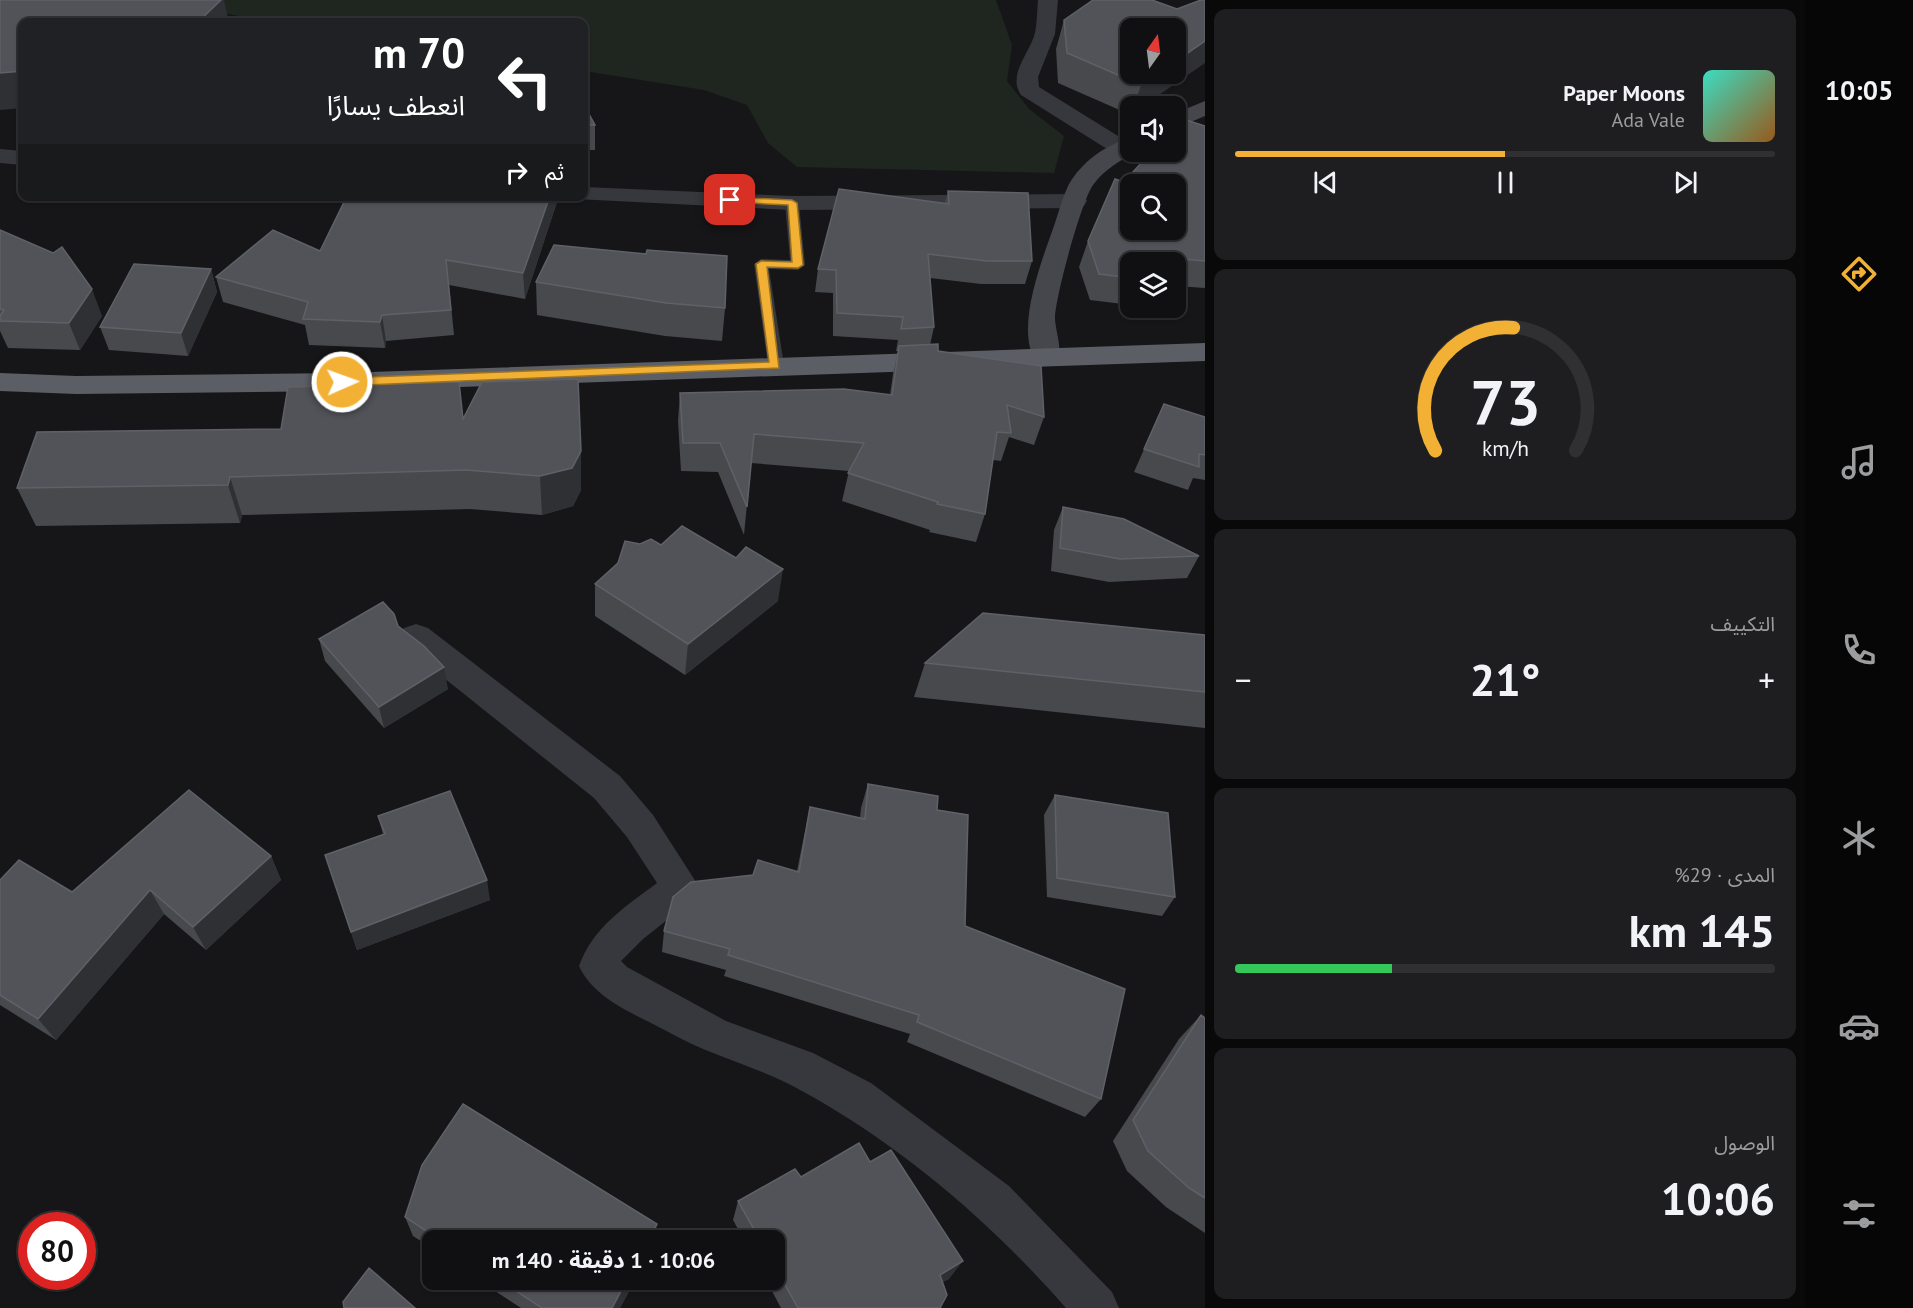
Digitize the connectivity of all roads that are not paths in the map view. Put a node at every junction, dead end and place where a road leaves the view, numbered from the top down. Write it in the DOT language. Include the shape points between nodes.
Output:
graph roads {
  1 [pos="1048,0"];
  2 [pos="1205,108"];
  3 [pos="1186,117"];
  4 [pos="1120,143"];
  5 [pos="1120,151"];
  6 [pos="0,156"];
  7 [pos="18,158"];
  8 [pos="588,194"];
  9 [pos="1075,201"];
  10 [pos="792,203"];
  11 [pos="1205,352"];
  12 [pos="1046,356"];
  13 [pos="776,365"];
  14 [pos="0,382"];
  15 [pos="416,637"];
  16 [pos="1096,1308"];
  1 -- 4 [label="street" via="1045,34 1027,77 1029,90"];
  2 -- 3 [label="main road"];
  5 -- 9 [label="main road" via="1099,163 1080,186"];
  6 -- 7 [label="street"];
  8 -- 10 [label="street"];
  9 -- 10 [label="street"];
  9 -- 12 [label="main road" via="1047,284 1042,318"];
  10 -- 13 [label="lane" via="798,265 761,264"];
  11 -- 12 [label="highway"];
  12 -- 13 [label="highway"];
  13 -- 14 [label="highway" via="342,382"];
  15 -- 16 [label="street" via="607,787 640,826 677,882 673,893 617,938 600,957 600,966 613,980 715,1036 798,1067 856,1098 994,1201"];
}
